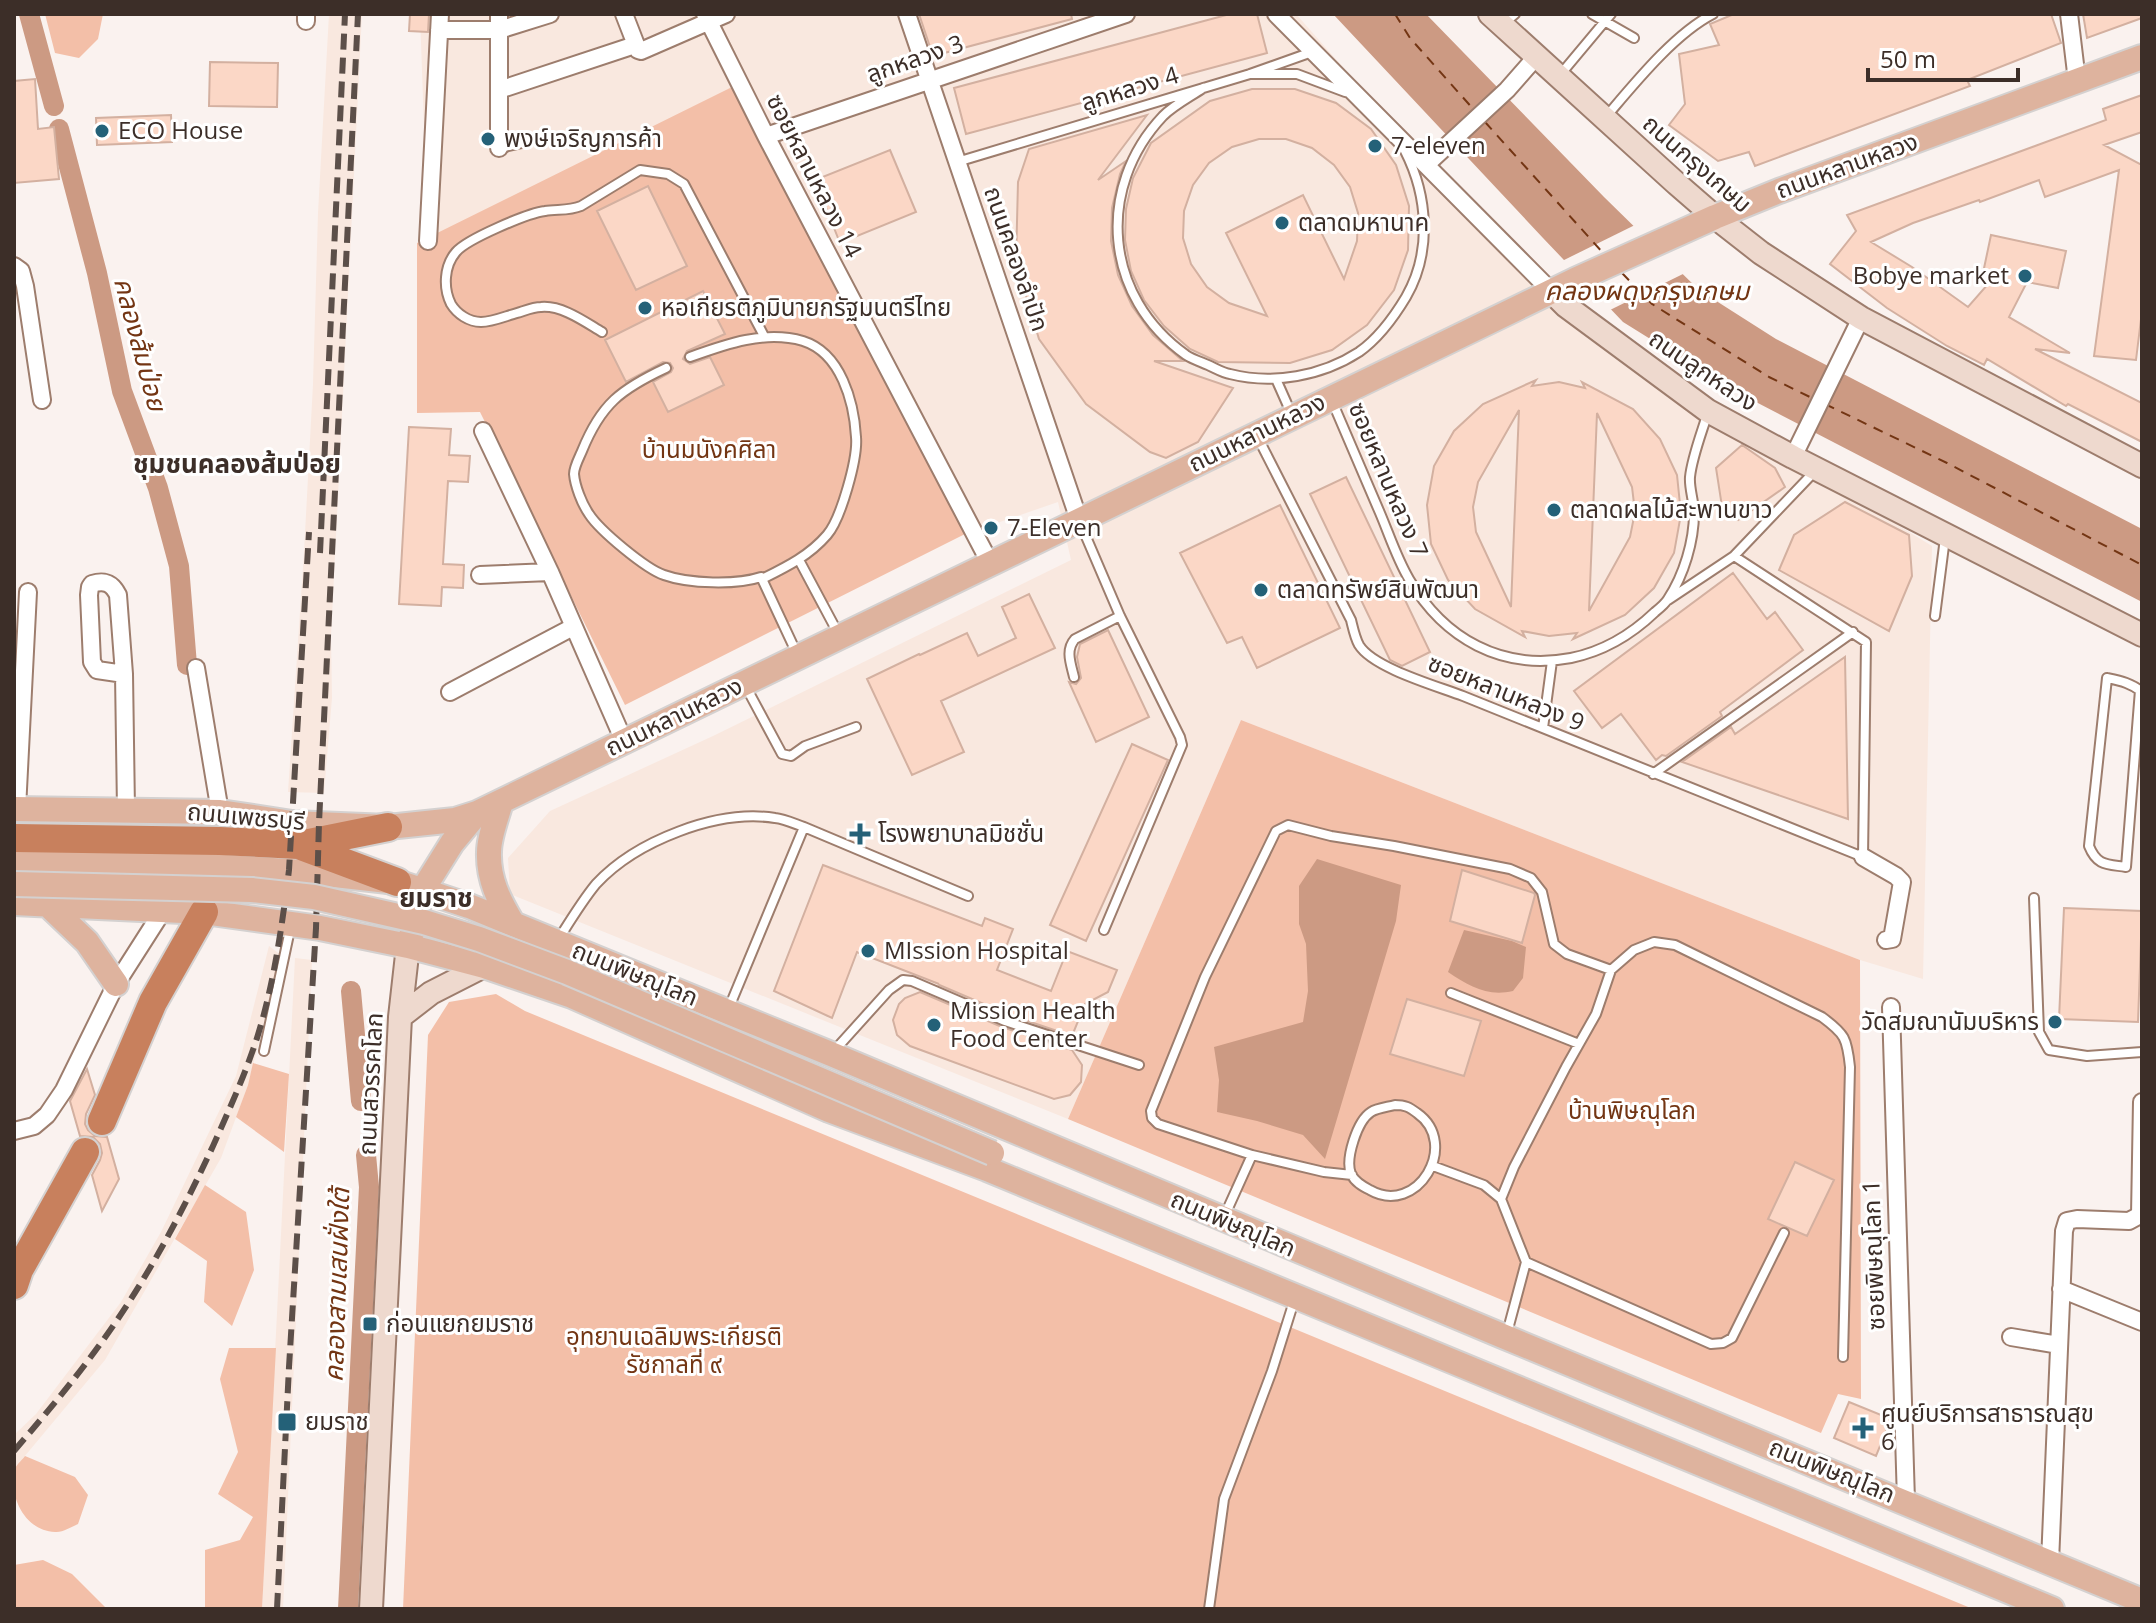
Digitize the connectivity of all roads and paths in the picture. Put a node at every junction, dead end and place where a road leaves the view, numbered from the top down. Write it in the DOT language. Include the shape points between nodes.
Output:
graph roads {
  1 [pos="550,14"];
  2 [pos="624,14"];
  3 [pos="726,14"];
  4 [pos="907,14"];
  5 [pos="1126,14"];
  6 [pos="1276,14"];
  7 [pos="1592,14"];
  8 [pos="1713,14"];
  9 [pos="2069,14"];
  10 [pos="1608,17"];
  11 [pos="707,18"];
  12 [pos="1502,18"];
  13 [pos="1697,18"];
  14 [pos="439,22"];
  15 [pos="499,22"];
  16 [pos="1634,38"];
  17 [pos="635,45"];
  18 [pos="1313,52"];
  19 [pos="1536,57"];
  20 [pos="2142,57"];
  21 [pos="1250,74"];
  22 [pos="1559,77"];
  23 [pos="930,79"];
  24 [pos="2077,81"];
  25 [pos="1203,88"];
  26 [pos="499,90"];
  27 [pos="1381,118"];
  28 [pos="1605,118"];
  29 [pos="766,136"];
  30 [pos="522,143"];
  31 [pos="499,148"];
  32 [pos="957,162"];
  33 [pos="1427,164"];
  34 [pos="1715,217"];
  35 [pos="428,241"];
  36 [pos="14,266"];
  37 [pos="1551,291"];
  38 [pos="1861,318"];
  39 [pos="602,332"];
  40 [pos="764,336"];
  41 [pos="690,357"];
  42 [pos="666,368"];
  43 [pos="1276,379"];
  44 [pos="1331,398"];
  45 [pos="42,400"];
  46 [pos="1708,411"];
  47 [pos="1293,416"];
  48 [pos="483,431"];
  49 [pos="1256,434"];
  50 [pos="1798,447"];
  51 [pos="2142,466"];
  52 [pos="1817,469"];
  53 [pos="1079,520"];
  54 [pos="1946,536"];
  55 [pos="1734,556"];
  56 [pos="799,560"];
  57 [pos="990,563"];
  58 [pos="550,572"];
  59 [pos="480,575"];
  60 [pos="762,579"];
  61 [pos="28,592"];
  62 [pos="1667,601"];
  63 [pos="1120,616"];
  64 [pos="1935,616"];
  65 [pos="573,627"];
  66 [pos="1853,632"];
  67 [pos="2142,635"];
  68 [pos="840,636"];
  69 [pos="798,656"];
  70 [pos="1552,661"];
  71 [pos="196,668"];
  72 [pos="124,674"];
  73 [pos="1074,677"];
  74 [pos="743,683"];
  75 [pos="2141,691"];
  76 [pos="450,692"];
  77 [pos="856,727"];
  78 [pos="1543,728"];
  79 [pos="624,741"];
  80 [pos="1653,774"];
  81 [pos="501,802"];
  82 [pos="15,809"];
  83 [pos="126,810"];
  84 [pos="220,812"];
  85 [pos="477,813"];
  86 [pos="388,827"];
  87 [pos="804,827"];
  88 [pos="14,838"];
  89 [pos="298,845"];
  90 [pos="1863,857"];
  91 [pos="14,859"];
  92 [pos="205,865"];
  93 [pos="317,873"];
  94 [pos="14,884"];
  95 [pos="410,886"];
  96 [pos="968,896"];
  97 [pos="2034,898"];
  98 [pos="14,903"];
  99 [pos="47,904"];
  100 [pos="162,912"];
  101 [pos="204,912"];
  102 [pos="513,924"];
  103 [pos="309,927"];
  104 [pos="1104,930"];
  105 [pos="1886,940"];
  106 [pos="557,942"];
  107 [pos="408,946"];
  108 [pos="484,966"];
  109 [pos="1611,970"];
  110 [pos="116,984"];
  111 [pos="1451,993"];
  112 [pos="1891,1007"];
  113 [pos="728,1012"];
  114 [pos="400,1017"];
  115 [pos="1579,1044"];
  116 [pos="264,1051"];
  117 [pos="2142,1052"];
  118 [pos="831,1054"];
  119 [pos="1139,1065"];
  120 [pos="2142,1102"];
  121 [pos="102,1121"];
  122 [pos="2142,1127"];
  123 [pos="14,1131"];
  124 [pos="85,1152"];
  125 [pos="1252,1155"];
  126 [pos="1433,1166"];
  127 [pos="1352,1175"];
  128 [pos="1501,1199"];
  129 [pos="1222,1219"];
  130 [pos="1784,1233"];
  131 [pos="1210,1262"];
  132 [pos="1526,1262"];
  133 [pos="16,1277"];
  134 [pos="2061,1289"];
  135 [pos="1295,1297"];
  136 [pos="2142,1322"];
  137 [pos="1505,1337"];
  138 [pos="2011,1337"];
  139 [pos="2059,1345"];
  140 [pos="1843,1357"];
  141 [pos="1906,1501"];
  142 [pos="2050,1562"];
  143 [pos="2142,1601"];
  144 [pos="371,1609"];
  145 [pos="1209,1609"];
  146 [pos="2052,1609"];
  1 -- 15 [label="street"];
  2 -- 17 [label="street"];
  3 -- 11 [label="street"];
  4 -- 23 [label="street, ถนนคลองลำปัก"];
  5 -- 23 [label="street, ลูกหลวง 3"];
  6 -- 18 [label="street, ถนนลูกหลวง"];
  7 -- 10 [label="lane"];
  8 -- 13 [label="lane"];
  9 -- 24 [label="street"];
  10 -- 16 [label="lane"];
  10 -- 22 [label="lane"];
  11 -- 17 [label="street" via="644,50"];
  11 -- 29 [label="street, ซอยหลานหลวง 14"];
  12 -- 19 [label="street, ถนนกรุงเกษม"];
  13 -- 28 [label="lane"];
  14 -- 15 [label="street"];
  14 -- 35 [label="street"];
  15 -- 26 [label="street"];
  17 -- 26 [label="street"];
  18 -- 21 [label="lane, ลูกหลวง 4"];
  18 -- 27 [label="street, ถนนลูกหลวง"];
  19 -- 22 [label="street, ถนนกรุงเกษม"];
  19 -- 33 [label="street"];
  20 -- 24 [label="main road, ถนนหลานหลวง"];
  21 -- 25 [label="lane, ลูกหลวง 4"];
  21 -- 27 [label="lane" via="1297,74 1342,90"];
  22 -- 28 [label="street, ถนนกรุงเกษม"];
  23 -- 29 [label="street, ลูกหลวง 3"];
  23 -- 32 [label="street, ถนนคลองลำปัก"];
  24 -- 34 [label="main road, ถนนหลานหลวง"];
  25 -- 32 [label="lane, ลูกหลวง 4"];
  25 -- 43 [label="lane" via="1165,114 1136,151 1120,195 1117,241 1128,285 1152,325 1187,356 1230,374"];
  26 -- 31 [label="street"];
  27 -- 33 [label="street, ถนนลูกหลวง"];
  27 -- 43 [label="lane" via="1407,153 1422,195 1424,239 1414,282 1392,321 1359,351 1320,371"];
  28 -- 34 [label="street, ถนนกรุงเกษม"];
  29 -- 57 [label="street, ซอยหลานหลวง 14"];
  30 -- 31 [label="lane"];
  32 -- 53 [label="street, ถนนคลองลำปัก"];
  33 -- 37 [label="street, ถนนลูกหลวง"];
  34 -- 37 [label="main road, ถนนหลานหลวง"];
  34 -- 38 [label="street, ถนนกรุงเกษม"];
  36 -- 45 [label="street" via="25,286"];
  37 -- 44 [label="main road, ถนนหลานหลวง"];
  37 -- 46 [label="street, ถนนลูกหลวง"];
  38 -- 50 [label="street"];
  38 -- 51 [label="street, ถนนกรุงเกษม"];
  39 -- 40 [label="lane" via="542,306 481,322 465,318 447,296 451,260 467,244 517,219 572,210 640,170 668,174 684,184"];
  40 -- 41 [label="lane"];
  40 -- 56 [label="lane" via="805,342 827,356 841,374 855,428 845,501 828,534"];
  42 -- 60 [label="lane" via="618,394 591,428 573,472 579,495 589,514 623,549 663,575 719,583"];
  43 -- 47 [label="lane"];
  44 -- 47 [label="main road, ถนนหลานหลวง"];
  44 -- 70 [label="lane, ซอยหลานหลวง 7" via="1407,577 1428,609 1447,628 1491,653"];
  46 -- 50 [label="street, ถนนลูกหลวง"];
  46 -- 62 [label="lane" via="1690,477 1694,513 1689,549"];
  47 -- 49 [label="main road, ถนนหลานหลวง"];
  48 -- 58 [label="street"];
  49 -- 53 [label="main road, ถนนหลานหลวง"];
  49 -- 78 [label="lane, ซอยหลานหลวง 9" via="1368,656"];
  50 -- 52 [label="street, ถนนลูกหลวง"];
  52 -- 54 [label="street, ถนนลูกหลวง"];
  52 -- 55 [label="lane, ซอยหลานหลวง 7"];
  53 -- 57 [label="main road, ถนนหลานหลวง"];
  53 -- 63 [label="lane"];
  54 -- 64 [label="lane"];
  54 -- 67 [label="street, ถนนลูกหลวง"];
  55 -- 62 [label="lane, ซอยหลานหลวง 7"];
  55 -- 66 [label="lane"];
  56 -- 60 [label="lane"];
  56 -- 68 [label="lane"];
  57 -- 68 [label="main road, ถนนหลานหลวง"];
  58 -- 59 [label="street"];
  58 -- 65 [label="street"];
  60 -- 69 [label="lane"];
  61 -- 82 [label="street"];
  62 -- 70 [label="lane, ซอยหลานหลวง 7" via="1620,640 1591,654"];
  63 -- 73 [label="lane" via="1070,644"];
  63 -- 104 [label="lane" via="1182,745"];
  65 -- 76 [label="street"];
  65 -- 79 [label="street"];
  66 -- 80 [label="lane"];
  66 -- 90 [label="lane" via="1866,642"];
  68 -- 69 [label="main road, ถนนหลานหลวง"];
  69 -- 74 [label="main road, ถนนหลานหลวง"];
  70 -- 78 [label="lane"];
  71 -- 84 [label="street"];
  72 -- 72 [label="street" via="118,595 109,583 92,584 92,662 97,670"];
  72 -- 83 [label="street"];
  74 -- 77 [label="lane" via="782,754 791,756"];
  74 -- 79 [label="main road, ถนนหลานหลวง"];
  75 -- 75 [label="lane" via="2126,867 2103,864 2089,846 2107,678"];
  78 -- 80 [label="lane, ซอยหลานหลวง 9"];
  79 -- 81 [label="main road, ถนนหลานหลวง"];
  80 -- 90 [label="lane, ซอยหลานหลวง 9"];
  81 -- 85 [label="main road, ถนนหลานหลวง"];
  81 -- 102 [label="main road" via="489,851 498,900"];
  82 -- 83 [label="main road, ถนนเพชรบุรี"];
  83 -- 84 [label="main road, ถนนเพชรบุรี"];
  84 -- 86 [label="main road, ถนนเพชรบุรี" via="292,823"];
  85 -- 86 [label="main road, ถนนเพชรบุรี"];
  85 -- 95 [label="main road, ถนนหลานหลวง"];
  86 -- 89 [label="highway"];
  87 -- 96 [label="lane"];
  87 -- 106 [label="lane" via="776,818 734,817 672,835 597,883"];
  87 -- 113 [label="lane"];
  88 -- 89 [label="highway"];
  89 -- 95 [label="highway"];
  90 -- 105 [label="street" via="1902,882 1892,939"];
  91 -- 92 [label="main road, ถนนเพชรบุรี"];
  92 -- 93 [label="main road, ถนนเพชรบุรี"];
  92 -- 101 [label="main road"];
  93 -- 95 [label="main road, ถนนพิษณุโลก"];
  94 -- 131 [label="main road, bridge" via="252,890 314,897 479,939 1126,1210"];
  95 -- 102 [label="main road, ถนนพิษณุโลก"];
  95 -- 103 [label="main road"];
  95 -- 107 [label="main road, ถนนหลานหลวง"];
  97 -- 117 [label="lane" via="2039,1032 2049,1050 2087,1056"];
  98 -- 99 [label="main road"];
  99 -- 100 [label="main road"];
  99 -- 110 [label="main road" via="87,942"];
  100 -- 101 [label="main road"];
  100 -- 110 [label="street"];
  101 -- 103 [label="main road"];
  101 -- 121 [label="highway" via="153,1002"];
  102 -- 106 [label="main road, ถนนพิษณุโลก"];
  103 -- 107 [label="main road, ถนนพิษณุโลก"];
  103 -- 116 [label="lane"];
  106 -- 113 [label="main road, ถนนพิษณุโลก"];
  107 -- 108 [label="main road, ถนนพิษณุโลก"];
  107 -- 114 [label="street, ถนนสวรรคโลก"];
  108 -- 114 [label="street" via="431,993"];
  108 -- 131 [label="main road, ถนนพิษณุโลก" via="572,996 829,1110"];
  109 -- 115 [label="lane"];
  109 -- 125 [label="lane" via="1554,944 1542,892 1531,878 1510,869 1283,827 1276,831 1205,977 1151,1111 1158,1124"];
  109 -- 140 [label="lane" via="1634,950 1654,942 1675,945 1822,1017 1842,1032 1850,1067"];
  110 -- 123 [label="street" via="47,1115 34,1126"];
  111 -- 115 [label="lane"];
  112 -- 141 [label="street, ซอยพิษณุโลก 1"];
  113 -- 118 [label="main road, ถนนพิษณุโลก"];
  114 -- 144 [label="street, ถนนสวรรคโลก"];
  115 -- 128 [label="lane"];
  118 -- 119 [label="lane" via="903,980 1005,1021"];
  118 -- 129 [label="main road, ถนนพิษณุโลก"];
  120 -- 122 [label="street"];
  122 -- 134 [label="street" via="2140,1215 2129,1221 2067,1221"];
  124 -- 133 [label="highway"];
  125 -- 127 [label="lane"];
  125 -- 129 [label="lane"];
  126 -- 127 [label="lane" via="1415,1188 1398,1197 1375,1193"];
  126 -- 127 [label="lane" via="1436,1148 1426,1119 1406,1105 1395,1105 1370,1112 1357,1132 1348,1159"];
  126 -- 128 [label="lane" via="1484,1185"];
  128 -- 132 [label="lane"];
  129 -- 137 [label="main road, ถนนพิษณุโลก"];
  130 -- 132 [label="lane" via="1732,1338 1723,1343 1711,1344"];
  131 -- 135 [label="main road, ถนนพิษณุโลก"];
  132 -- 137 [label="lane"];
  134 -- 136 [label="street"];
  134 -- 139 [label="street"];
  135 -- 145 [label="lane" via="1224,1499"];
  135 -- 146 [label="main road, ถนนพิษณุโลก"];
  137 -- 141 [label="main road, ถนนพิษณุโลก"];
  138 -- 139 [label="street"];
  139 -- 142 [label="street"];
  141 -- 142 [label="main road, ถนนพิษณุโลก"];
  142 -- 143 [label="main road, ถนนพิษณุโลก"];
}
